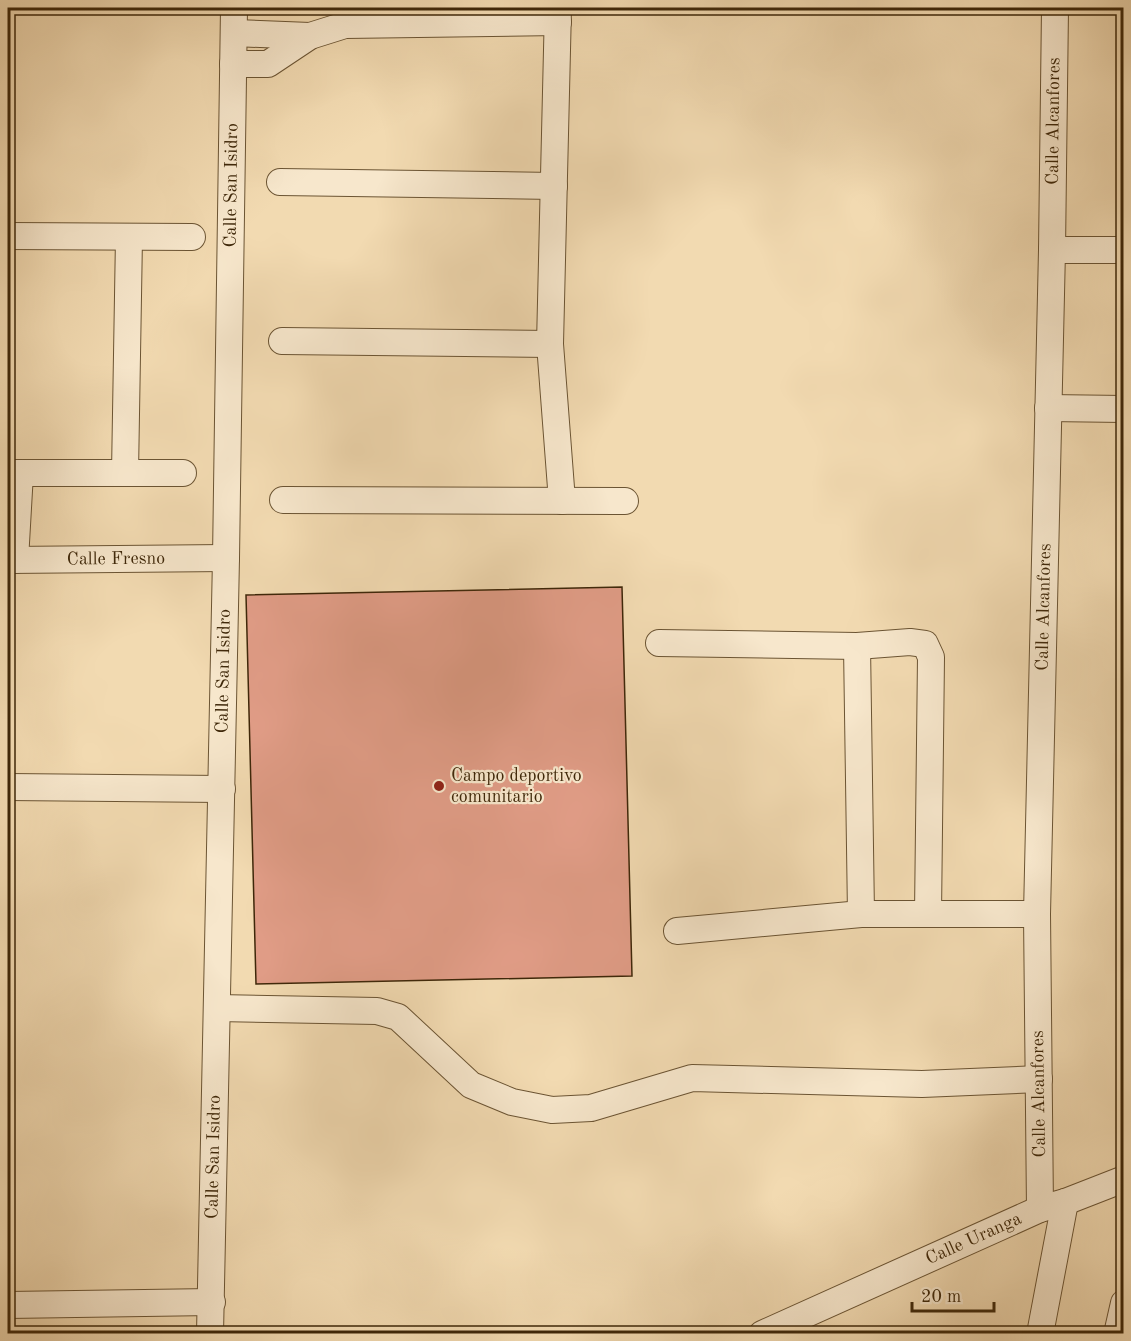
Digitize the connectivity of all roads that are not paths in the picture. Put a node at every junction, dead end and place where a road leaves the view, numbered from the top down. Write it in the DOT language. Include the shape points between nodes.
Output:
graph roads {
  1 [pos="234,8"];
  2 [pos="1055,8"];
  3 [pos="558,15"];
  4 [pos="234,33"];
  5 [pos="310,36"];
  6 [pos="233,64"];
  7 [pos="280,182"];
  8 [pos="554,186"];
  9 [pos="8,236"];
  10 [pos="129,237"];
  11 [pos="192,237"];
  12 [pos="1052,250"];
  13 [pos="1124,250"];
  14 [pos="282,341"];
  15 [pos="550,344"];
  16 [pos="1048,408"];
  17 [pos="1124,409"];
  18 [pos="14,473"];
  19 [pos="124,473"];
  20 [pos="183,473"];
  21 [pos="283,501"];
  22 [pos="562,501"];
  23 [pos="625,501"];
  24 [pos="226,558"];
  25 [pos="11,560"];
  26 [pos="659,643"];
  27 [pos="857,646"];
  28 [pos="8,787"];
  29 [pos="222,789"];
  30 [pos="861,914"];
  31 [pos="928,914"];
  32 [pos="1037,914"];
  33 [pos="677,931"];
  34 [pos="218,1008"];
  35 [pos="1039,1079"];
  36 [pos="1124,1179"];
  37 [pos="1065,1202"];
  38 [pos="1040,1209"];
  39 [pos="212,1302"];
  40 [pos="1124,1302"];
  41 [pos="8,1305"];
  42 [pos="799,1324"];
  43 [pos="210,1334"];
  44 [pos="762,1334"];
  45 [pos="1040,1334"];
  46 [pos="1117,1334"];
  1 -- 4 [label="street, Calle San Isidro"];
  2 -- 12 [label="street, Calle Alcanfores"];
  3 -- 5 [label="street" via="345,25"];
  3 -- 8 [label="street"];
  4 -- 5 [label="street"];
  4 -- 6 [label="street, Calle San Isidro"];
  5 -- 6 [label="street" via="268,64"];
  6 -- 24 [label="street, Calle San Isidro"];
  7 -- 8 [label="street"];
  8 -- 15 [label="street"];
  9 -- 10 [label="street"];
  10 -- 11 [label="street"];
  10 -- 19 [label="street"];
  12 -- 13 [label="street"];
  12 -- 16 [label="street, Calle Alcanfores"];
  14 -- 15 [label="street"];
  15 -- 22 [label="street"];
  16 -- 17 [label="street"];
  16 -- 32 [label="street, Calle Alcanfores"];
  18 -- 19 [label="street"];
  18 -- 25 [label="street"];
  19 -- 20 [label="street"];
  21 -- 22 [label="street"];
  22 -- 23 [label="street"];
  24 -- 25 [label="street, Calle Fresno"];
  24 -- 29 [label="street, Calle San Isidro"];
  26 -- 27 [label="street"];
  27 -- 30 [label="street"];
  27 -- 31 [label="street" via="925,644 931,657"];
  28 -- 29 [label="street"];
  29 -- 34 [label="street, Calle San Isidro"];
  30 -- 31 [label="street"];
  30 -- 33 [label="street"];
  31 -- 32 [label="street"];
  32 -- 35 [label="street, Calle Alcanfores"];
  34 -- 35 [label="street" via="377,1011 398,1017 471,1085 512,1102 552,1110 591,1108 692,1078 922,1084"];
  34 -- 39 [label="street, Calle San Isidro"];
  35 -- 38 [label="street, Calle Alcanfores"];
  36 -- 37 [label="street, Calle Uranga"];
  37 -- 38 [label="street, Calle Uranga"];
  37 -- 45 [label="street"];
  38 -- 42 [label="street, Calle Uranga"];
  39 -- 41 [label="street"];
  39 -- 43 [label="street, Calle San Isidro"];
  40 -- 46 [label="street"];
  42 -- 44 [label="street, Calle Uranga"];
}
